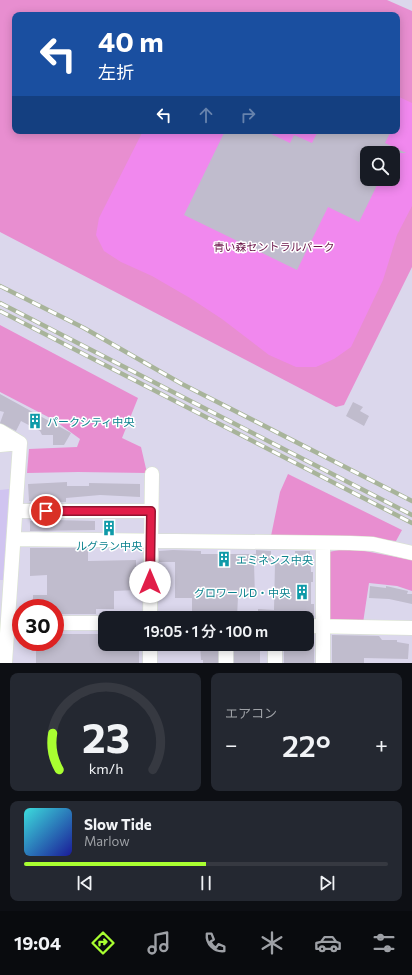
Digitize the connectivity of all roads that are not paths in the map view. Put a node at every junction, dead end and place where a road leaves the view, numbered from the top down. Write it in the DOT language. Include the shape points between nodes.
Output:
graph roads {
  1 [pos="0,431"];
  2 [pos="20,443"];
  3 [pos="0,445"];
  4 [pos="152,474"];
  5 [pos="16,511"];
  6 [pos="151,511"];
  7 [pos="14,539"];
  8 [pos="151,541"];
  9 [pos="324,543"];
  10 [pos="412,553"];
  11 [pos="150,611"];
  12 [pos="10,622"];
  13 [pos="64,623"];
  14 [pos="98,623"];
  15 [pos="314,626"];
  16 [pos="323,627"];
  17 [pos="412,628"];
  18 [pos="150,651"];
  19 [pos="226,651"];
  20 [pos="274,651"];
  21 [pos="5,663"];
  22 [pos="150,663"];
  23 [pos="226,663"];
  24 [pos="275,663"];
  25 [pos="323,663"];
  1 -- 2 [label="street"];
  2 -- 3 [label="street"];
  2 -- 5 [label="street"];
  4 -- 6 [label="street"];
  5 -- 6 [label="street"];
  5 -- 7 [label="street"];
  6 -- 8 [label="street"];
  7 -- 8 [label="street"];
  7 -- 12 [label="street"];
  8 -- 9 [label="street"];
  8 -- 11 [label="street"];
  9 -- 10 [label="street" via="373,544"];
  9 -- 16 [label="street"];
  12 -- 21 [label="street"];
  13 -- 14 [label="street"];
  15 -- 16 [label="street"];
  16 -- 17 [label="street"];
  16 -- 25 [label="street"];
  18 -- 22 [label="street"];
  19 -- 23 [label="street"];
  20 -- 24 [label="street"];
}
